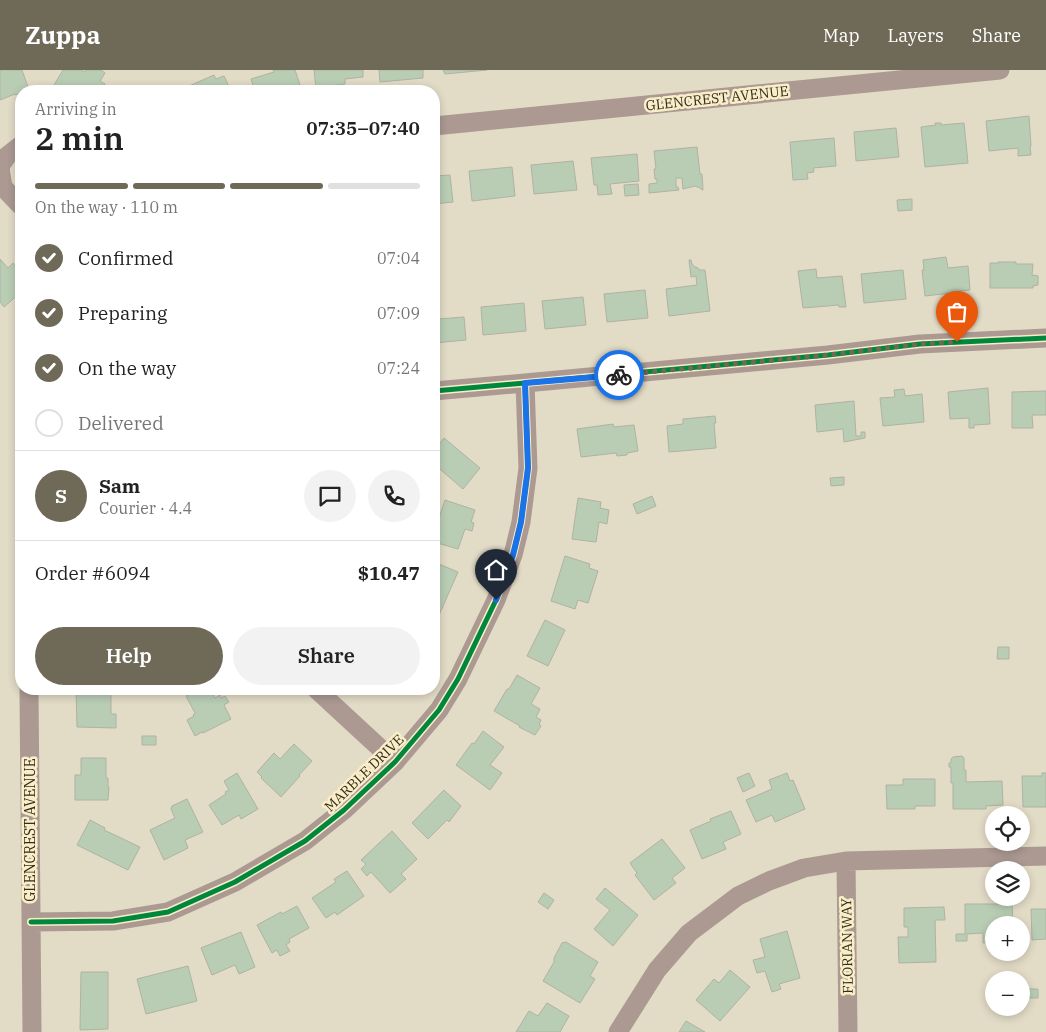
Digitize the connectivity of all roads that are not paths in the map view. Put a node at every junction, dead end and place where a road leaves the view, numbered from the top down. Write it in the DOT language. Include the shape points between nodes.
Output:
graph roads {
  1 [pos="1000,70"];
  2 [pos="440,125"];
  3 [pos="15,149"];
  4 [pos="15,200"];
  5 [pos="1046,338"];
  6 [pos="525,383"];
  7 [pos="440,390"];
  8 [pos="29,695"];
  9 [pos="322,695"];
  10 [pos="395,762"];
  11 [pos="1046,856"];
  12 [pos="846,861"];
  13 [pos="31,922"];
  14 [pos="32,1032"];
  15 [pos="618,1032"];
  16 [pos="848,1032"];
  1 -- 2 [label="street, GLENCREST AVENUE"];
  3 -- 4 [label="street" via="0,168 3,187"];
  5 -- 6 [label="street" via="920,344"];
  6 -- 7 [label="street"];
  6 -- 10 [label="street, MARBLE DRIVE" via="528,468 513,555 496,600 458,679 439,710"];
  8 -- 13 [label="street, GLENCREST AVENUE"];
  9 -- 10 [label="street"];
  10 -- 13 [label="street, MARBLE DRIVE" via="344,810 304,841 235,882 168,912 113,921"];
  11 -- 12 [label="street"];
  12 -- 15 [label="street" via="804,868 738,896 689,933 657,970"];
  12 -- 16 [label="street, FLORIAN WAY"];
  13 -- 14 [label="street, GLENCREST AVENUE"];
}
